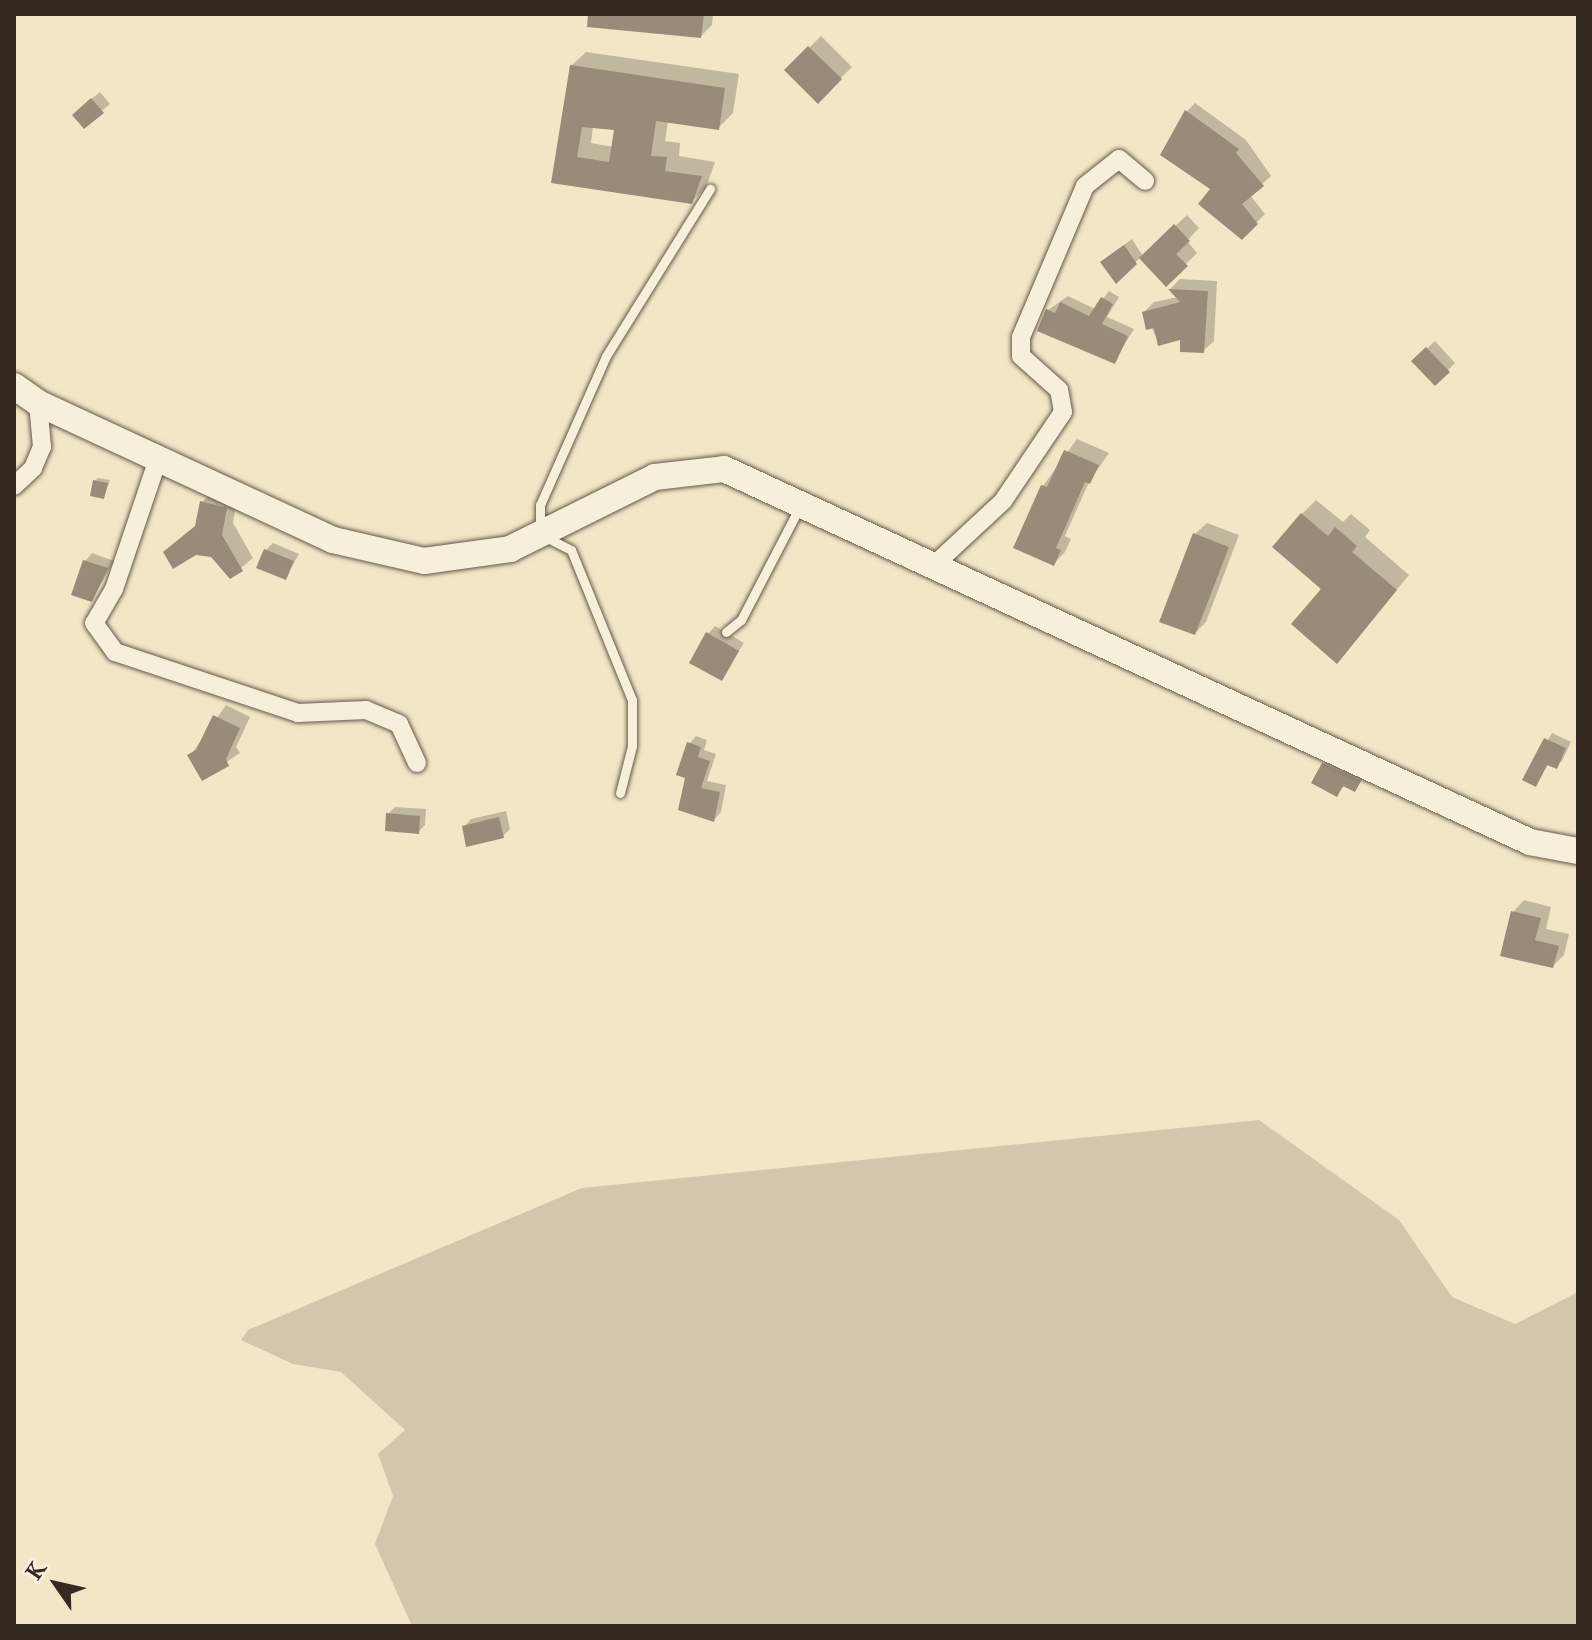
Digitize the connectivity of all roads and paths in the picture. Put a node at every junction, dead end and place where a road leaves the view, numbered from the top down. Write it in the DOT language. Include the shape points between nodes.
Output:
graph roads {
  1 [pos="1145,181"];
  2 [pos="710,189"];
  3 [pos="14,386"];
  4 [pos="38,403"];
  5 [pos="158,459"];
  6 [pos="14,486"];
  7 [pos="800,505"];
  8 [pos="540,534"];
  9 [pos="932,567"];
  10 [pos="726,632"];
  11 [pos="417,763"];
  12 [pos="620,793"];
  13 [pos="1578,851"];
  1 -- 9 [label="street" via="1119,159 1085,186 1021,337 1021,356 1059,390 1063,412 1003,501"];
  2 -- 8 [label="lane" via="606,356 540,505"];
  3 -- 4 [label="street"];
  4 -- 5 [label="street"];
  4 -- 6 [label="street" via="42,447 33,468"];
  5 -- 8 [label="street" via="333,540 424,561 510,549"];
  5 -- 11 [label="street" via="114,589 94,623 115,652 298,713 366,710 399,724"];
  7 -- 8 [label="street" via="724,469 655,477"];
  7 -- 9 [label="street"];
  7 -- 10 [label="lane" via="741,620"];
  8 -- 12 [label="lane" via="571,550 632,700 632,746"];
  9 -- 13 [label="street" via="1530,842"];
}
